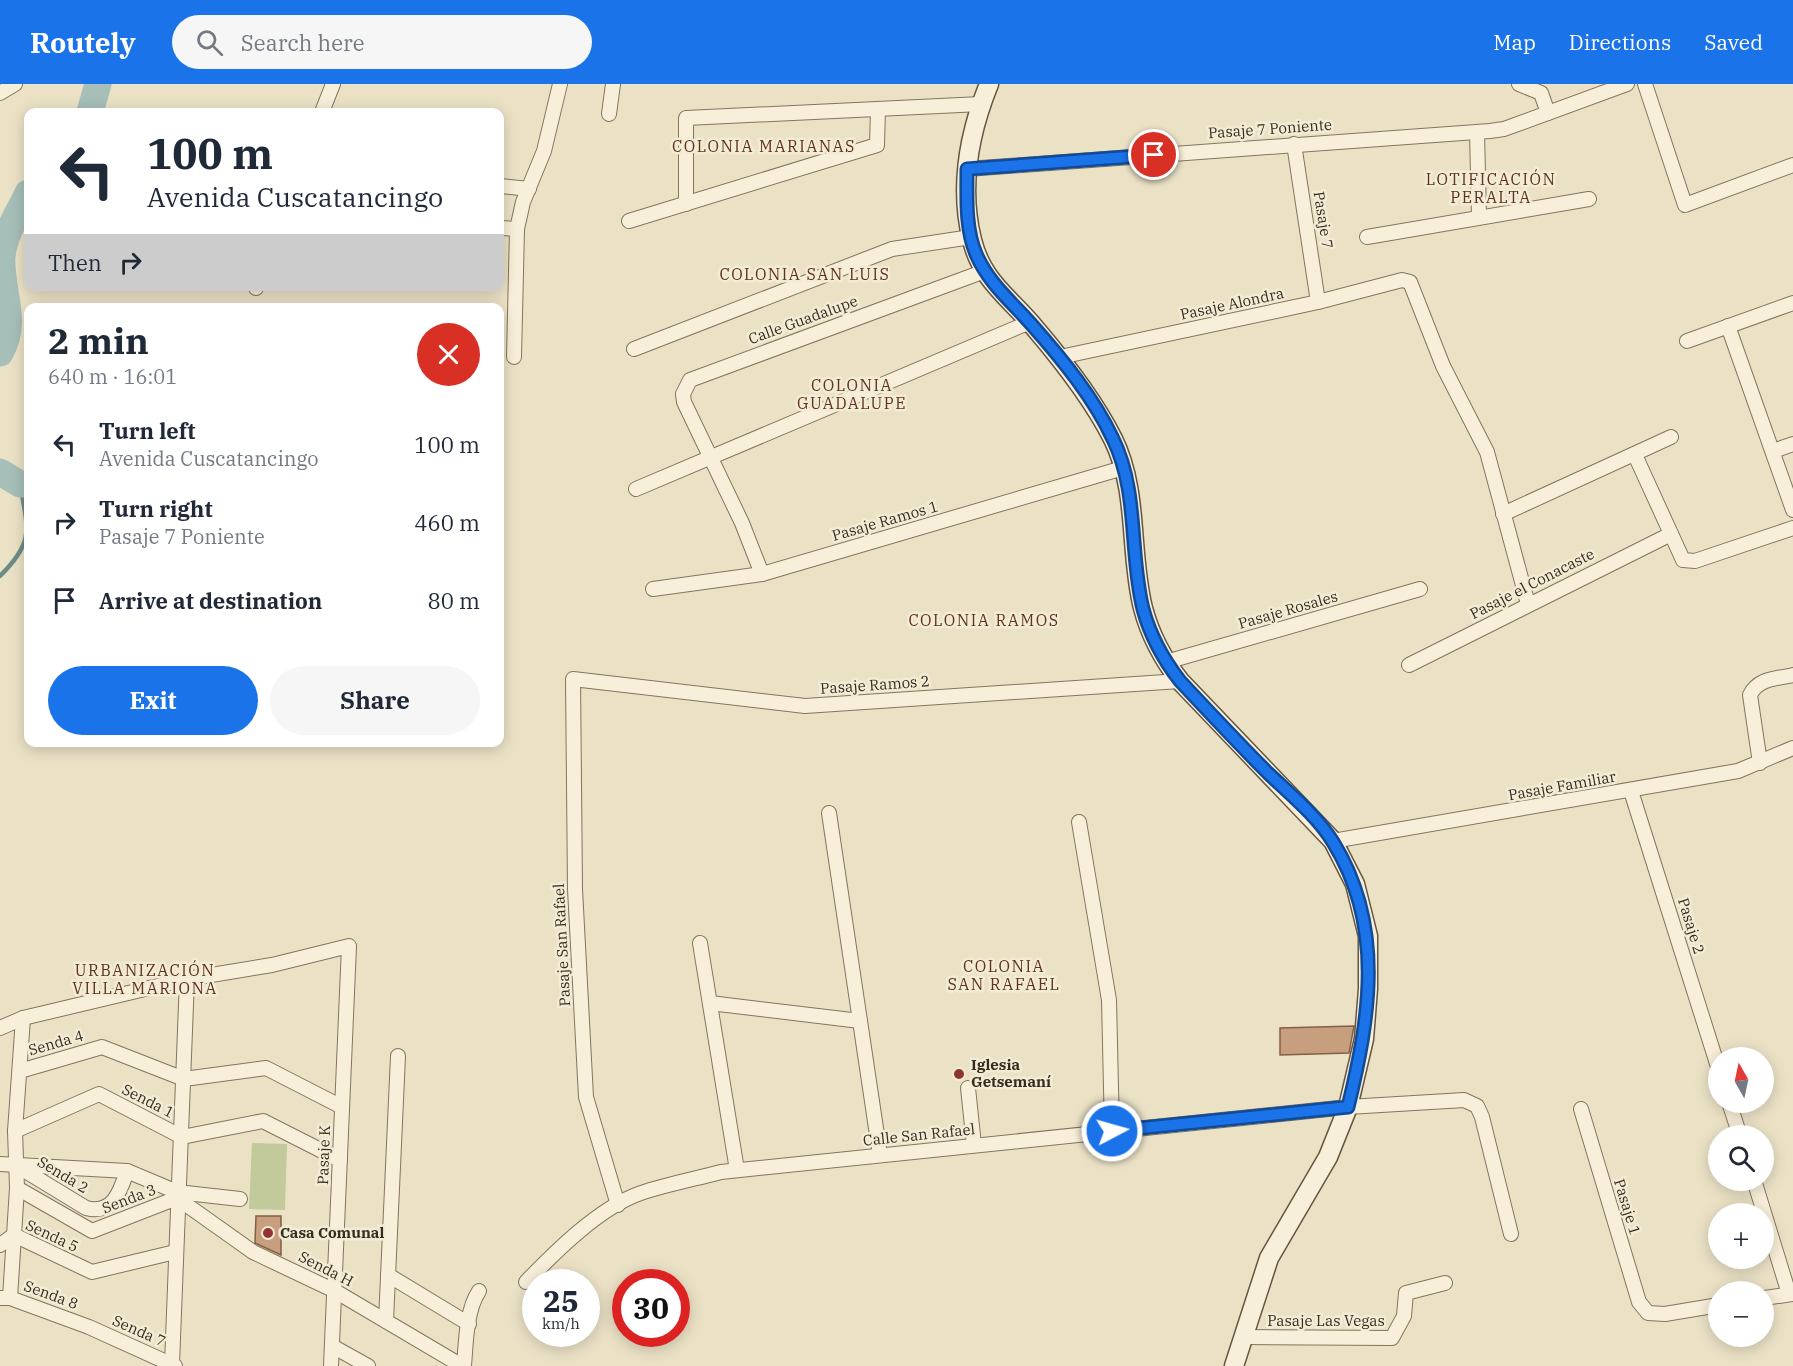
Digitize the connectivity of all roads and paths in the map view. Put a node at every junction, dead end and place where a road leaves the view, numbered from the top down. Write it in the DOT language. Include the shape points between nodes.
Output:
graph roads {
  1 [pos="15,84"];
  2 [pos="333,84"];
  3 [pos="560,84"];
  4 [pos="613,84"];
  5 [pos="989,84"];
  6 [pos="1519,84"];
  7 [pos="1627,84"];
  8 [pos="1645,84"];
  9 [pos="0,93"];
  10 [pos="981,104"];
  11 [pos="324,108"];
  12 [pos="878,108"];
  13 [pos="1548,113"];
  14 [pos="609,114"];
  15 [pos="1476,132"];
  16 [pos="1294,144"];
  17 [pos="1793,165"];
  18 [pos="967,169"];
  19 [pos="504,186"];
  20 [pos="528,189"];
  21 [pos="1589,199"];
  22 [pos="686,204"];
  23 [pos="1479,218"];
  24 [pos="629,221"];
  25 [pos="504,228"];
  26 [pos="517,229"];
  27 [pos="971,237"];
  28 [pos="1367,237"];
  29 [pos="985,271"];
  30 [pos="1318,302"];
  31 [pos="1793,303"];
  32 [pos="1030,322"];
  33 [pos="1728,326"];
  34 [pos="1687,340"];
  35 [pos="634,349"];
  36 [pos="514,357"];
  37 [pos="1060,357"];
  38 [pos="1671,437"];
  39 [pos="1793,444"];
  40 [pos="1773,451"];
  41 [pos="1635,455"];
  42 [pos="710,458"];
  43 [pos="1123,468"];
  44 [pos="636,489"];
  45 [pos="1793,510"];
  46 [pos="1503,514"];
  47 [pos="1791,529"];
  48 [pos="1671,534"];
  49 [pos="762,574"];
  50 [pos="652,589"];
  51 [pos="1420,589"];
  52 [pos="1528,604"];
  53 [pos="1166,662"];
  54 [pos="1409,665"];
  55 [pos="1793,675"];
  56 [pos="573,679"];
  57 [pos="1180,681"];
  58 [pos="1793,748"];
  59 [pos="1760,763"];
  60 [pos="1631,791"];
  61 [pos="829,813"];
  62 [pos="1079,822"];
  63 [pos="1333,841"];
  64 [pos="700,942"];
  65 [pos="187,979"];
  66 [pos="710,1003"];
  67 [pos="23,1018"];
  68 [pos="860,1021"];
  69 [pos="0,1028"];
  70 [pos="1712,1047"];
  71 [pos="398,1056"];
  72 [pos="20,1071"];
  73 [pos="184,1079"];
  74 [pos="968,1088"];
  75 [pos="342,1107"];
  76 [pos="1348,1107"];
  77 [pos="1581,1109"];
  78 [pos="15,1131"];
  79 [pos="1112,1131"];
  80 [pos="183,1137"];
  81 [pos="974,1145"];
  82 [pos="880,1155"];
  83 [pos="340,1160"];
  84 [pos="0,1164"];
  85 [pos="15,1165"];
  86 [pos="737,1170"];
  87 [pos="127,1171"];
  88 [pos="17,1188"];
  89 [pos="1758,1191"];
  90 [pos="177,1195"];
  91 [pos="240,1198"];
  92 [pos="618,1205"];
  93 [pos="95,1210"];
  94 [pos="1510,1234"];
  95 [pos="14,1235"];
  96 [pos="0,1245"];
  97 [pos="175,1252"];
  98 [pos="539,1269"];
  99 [pos="388,1275"];
  100 [pos="1445,1284"];
  101 [pos="335,1291"];
  102 [pos="479,1291"];
  103 [pos="1791,1294"];
  104 [pos="1774,1297"];
  105 [pos="5,1298"];
  106 [pos="1708,1307"];
  107 [pos="386,1321"];
  108 [pos="469,1324"];
  109 [pos="89,1327"];
  110 [pos="1244,1337"];
  111 [pos="332,1346"];
  112 [pos="173,1365"];
  113 [pos="331,1366"];
  114 [pos="368,1366"];
  115 [pos="463,1366"];
  116 [pos="1234,1366"];
  1 -- 9 [label="street"];
  2 -- 11 [label="street"];
  3 -- 20 [label="street" via="544,150"];
  4 -- 14 [label="street"];
  5 -- 10 [label="street"];
  6 -- 13 [label="street" via="1540,93"];
  7 -- 13 [label="street"];
  8 -- 17 [label="street" via="1685,205"];
  10 -- 12 [label="street"];
  10 -- 18 [label="street"];
  12 -- 22 [label="street" via="878,145"];
  12 -- 22 [label="street" via="686,118"];
  13 -- 15 [label="street, Pasaje 7 Poniente" via="1504,129"];
  15 -- 16 [label="street, Pasaje 7 Poniente"];
  15 -- 23 [label="street"];
  16 -- 18 [label="street, Pasaje 7 Poniente"];
  16 -- 30 [label="street, Pasaje 7"];
  18 -- 27 [label="street"];
  19 -- 20 [label="street"];
  20 -- 26 [label="street"];
  21 -- 23 [label="street"];
  22 -- 24 [label="street"];
  23 -- 28 [label="street"];
  25 -- 26 [label="street"];
  26 -- 36 [label="street"];
  27 -- 29 [label="street"];
  27 -- 35 [label="street" via="892,249"];
  29 -- 32 [label="street" via="1008,302"];
  29 -- 42 [label="street, Calle Guadalupe" via="690,380 684,402"];
  30 -- 37 [label="street, Pasaje Alondra"];
  30 -- 46 [label="street, Pasaje Alondra" via="1402,280 1410,282 1443,366 1487,452"];
  31 -- 33 [label="street"];
  32 -- 37 [label="street"];
  32 -- 42 [label="street"];
  33 -- 34 [label="street"];
  33 -- 40 [label="street"];
  37 -- 43 [label="street" via="1114,440"];
  38 -- 41 [label="street"];
  39 -- 40 [label="street"];
  40 -- 45 [label="street"];
  41 -- 46 [label="street"];
  41 -- 48 [label="street"];
  42 -- 44 [label="street"];
  42 -- 49 [label="street"];
  43 -- 49 [label="street, Pasaje Ramos 1"];
  43 -- 53 [label="street" via="1143,608"];
  46 -- 52 [label="street"];
  47 -- 48 [label="street" via="1695,561 1683,560"];
  48 -- 52 [label="street, Pasaje el Conacaste"];
  49 -- 50 [label="street, Pasaje Ramos 1"];
  51 -- 53 [label="street, Pasaje Rosales"];
  52 -- 54 [label="street, Pasaje el Conacaste"];
  53 -- 57 [label="street"];
  55 -- 59 [label="street" via="1762,681 1750,694"];
  56 -- 57 [label="street, Pasaje Ramos 2" via="806,706"];
  56 -- 92 [label="street, Pasaje San Rafael" via="575,889 586,1097"];
  57 -- 63 [label="street"];
  58 -- 59 [label="street, Pasaje Familiar"];
  59 -- 60 [label="street, Pasaje Familiar" via="1738,771"];
  60 -- 63 [label="street, Pasaje Familiar"];
  60 -- 70 [label="street, Pasaje 2"];
  61 -- 68 [label="street"];
  62 -- 79 [label="street" via="1109,1000"];
  63 -- 76 [label="street" via="1354,884 1368,936 1364,1039"];
  64 -- 66 [label="street"];
  65 -- 67 [label="street"];
  65 -- 73 [label="street"];
  65 -- 75 [label="street, Pasaje K" via="272,965 349,946"];
  66 -- 68 [label="street"];
  66 -- 86 [label="street"];
  67 -- 69 [label="street"];
  67 -- 72 [label="street"];
  68 -- 82 [label="street"];
  71 -- 99 [label="street"];
  72 -- 73 [label="street, Senda 4" via="102,1047"];
  72 -- 78 [label="street"];
  73 -- 75 [label="street" via="266,1068"];
  73 -- 80 [label="street"];
  74 -- 81 [label="street"];
  75 -- 83 [label="street, Pasaje K"];
  76 -- 79 [label="street, Calle San Rafael"];
  76 -- 94 [label="street" via="1464,1101 1477,1106"];
  76 -- 110 [label="street" via="1328,1157 1269,1258"];
  77 -- 106 [label="street, Pasaje 1" via="1639,1302 1648,1312 1665,1314"];
  78 -- 80 [label="street, Senda 1" via="99,1094"];
  78 -- 85 [label="street"];
  79 -- 81 [label="street, Calle San Rafael"];
  80 -- 83 [label="street" via="263,1121"];
  80 -- 90 [label="street"];
  81 -- 82 [label="street, Calle San Rafael"];
  82 -- 86 [label="street, Calle San Rafael"];
  83 -- 101 [label="street, Pasaje K"];
  84 -- 85 [label="street"];
  85 -- 87 [label="street"];
  85 -- 88 [label="street"];
  85 -- 93 [label="street, Senda 2"];
  86 -- 92 [label="street, Calle San Rafael" via="639,1193"];
  87 -- 90 [label="street"];
  87 -- 93 [label="street, Senda 3" via="114,1202"];
  88 -- 90 [label="street, Senda 3" via="92,1231"];
  88 -- 95 [label="street"];
  89 -- 103 [label="street"];
  90 -- 91 [label="street"];
  90 -- 97 [label="street"];
  90 -- 101 [label="street, Senda H" via="253,1252"];
  92 -- 98 [label="street, Calle San Rafael" via="563,1244"];
  95 -- 96 [label="street, Senda 5"];
  95 -- 97 [label="street, Senda 5" via="92,1272"];
  95 -- 105 [label="street"];
  97 -- 112 [label="street"];
  99 -- 107 [label="street"];
  99 -- 108 [label="street"];
  100 -- 110 [label="street, Pasaje Las Vegas" via="1406,1293 1404,1316 1392,1338"];
  101 -- 107 [label="street, Senda H"];
  101 -- 111 [label="street, Pasaje K"];
  102 -- 108 [label="street"];
  103 -- 104 [label="street"];
  105 -- 109 [label="street, Senda 8"];
  107 -- 115 [label="street, Senda H"];
  108 -- 115 [label="street"];
  109 -- 112 [label="street, Senda 7"];
  110 -- 116 [label="street"];
  111 -- 113 [label="street, Pasaje K"];
  111 -- 114 [label="street"];
}
